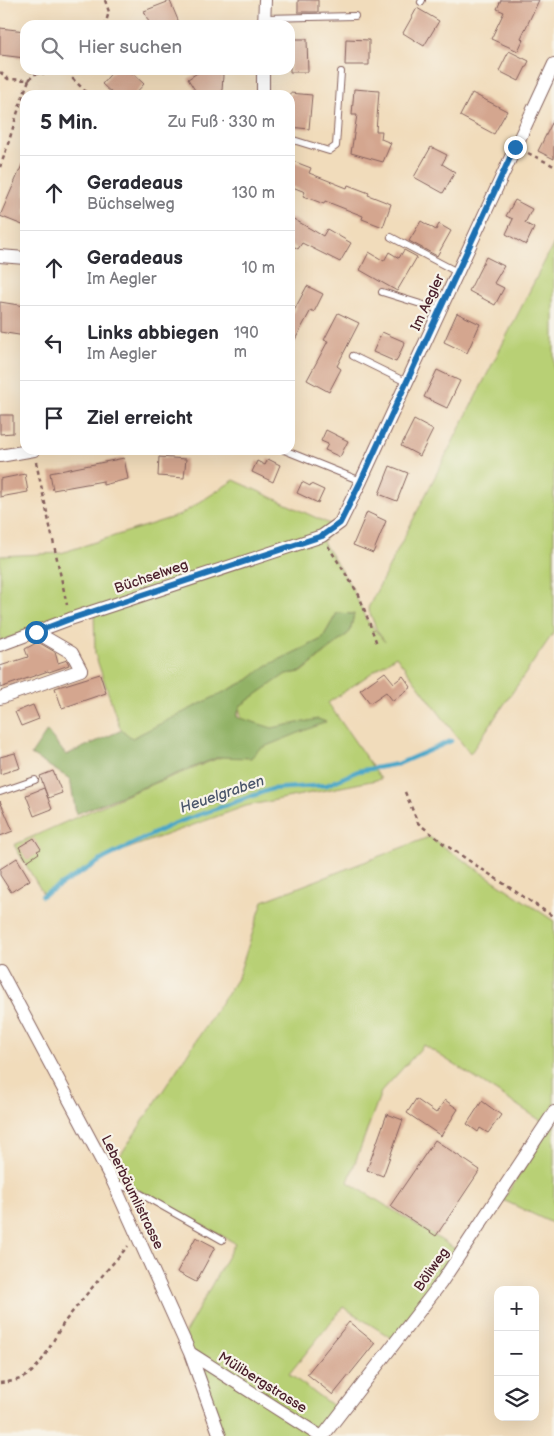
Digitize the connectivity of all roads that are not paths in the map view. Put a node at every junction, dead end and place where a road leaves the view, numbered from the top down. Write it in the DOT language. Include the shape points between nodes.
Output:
graph roads {
  1 [pos="265,0"];
  2 [pos="355,16"];
  3 [pos="264,20"];
  4 [pos="282,20"];
  5 [pos="554,64"];
  6 [pos="341,72"];
  7 [pos="263,75"];
  8 [pos="263,90"];
  9 [pos="295,140"];
  10 [pos="391,237"];
  11 [pos="0,256"];
  12 [pos="20,258"];
  13 [pos="457,272"];
  14 [pos="382,292"];
  15 [pos="440,310"];
  16 [pos="353,356"];
  17 [pos="406,382"];
  18 [pos="20,452"];
  19 [pos="295,454"];
  20 [pos="0,456"];
  21 [pos="361,481"];
  22 [pos="318,538"];
  23 [pos="36,632"];
  24 [pos="0,645"];
  25 [pos="0,698"];
  26 [pos="35,780"];
  27 [pos="0,792"];
  28 [pos="0,970"];
  29 [pos="554,1112"];
  30 [pos="113,1182"];
  31 [pos="222,1240"];
  32 [pos="190,1353"];
  33 [pos="220,1436"];
  34 [pos="322,1436"];
  1 -- 3 [label="street"];
  2 -- 4 [label="lane"];
  5 -- 13 [label="street, Im Aegler"];
  6 -- 9 [label="lane" via="336,146 330,151"];
  7 -- 8 [label="street"];
  10 -- 13 [label="lane"];
  11 -- 12 [label="street"];
  13 -- 15 [label="street, Im Aegler"];
  14 -- 15 [label="lane"];
  15 -- 17 [label="street, Im Aegler"];
  16 -- 17 [label="lane"];
  17 -- 21 [label="street, Im Aegler"];
  18 -- 20 [label="street"];
  19 -- 21 [label="lane"];
  21 -- 22 [label="street, Im Aegler" via="340,523"];
  22 -- 23 [label="street, Büchselweg"];
  23 -- 24 [label="street, Büchselweg"];
  23 -- 25 [label="street" via="72,653 81,670"];
  26 -- 27 [label="lane"];
  28 -- 30 [label="street, Leberbäumlistrasse"];
  29 -- 34 [label="street, Böliweg" via="441,1283"];
  30 -- 31 [label="lane"];
  30 -- 32 [label="street, Leberbäumlistrasse"];
  32 -- 33 [label="street, Leberbäumlistrasse"];
  32 -- 34 [label="street, Mülibergstrasse"];
}
